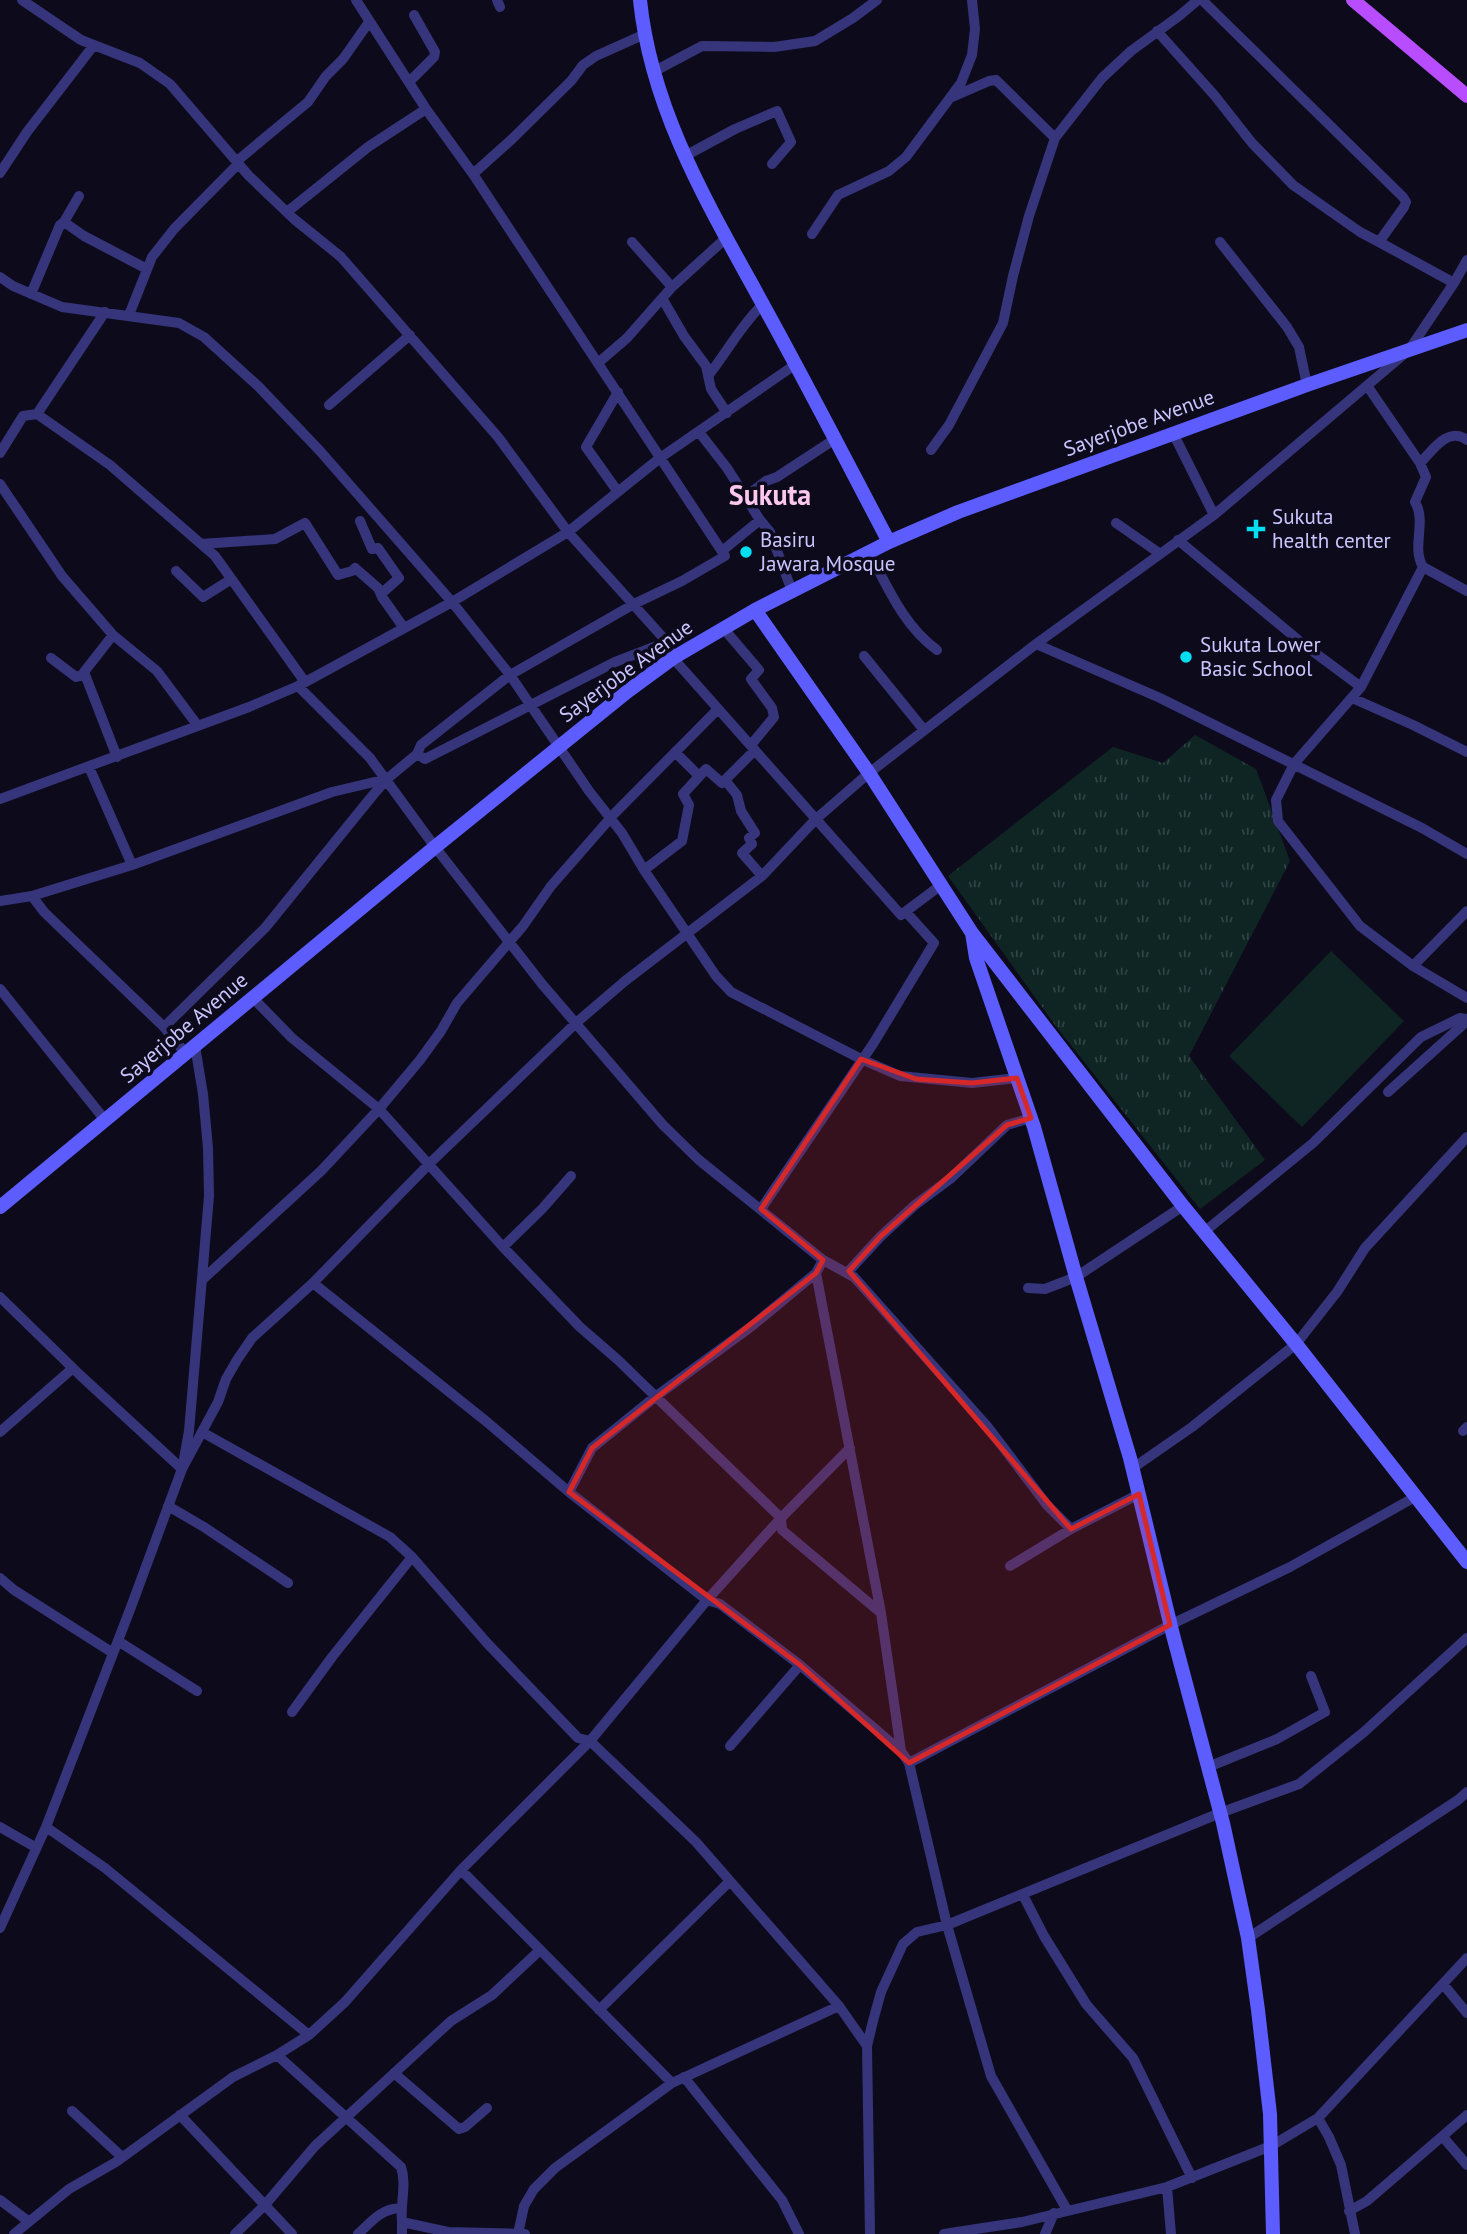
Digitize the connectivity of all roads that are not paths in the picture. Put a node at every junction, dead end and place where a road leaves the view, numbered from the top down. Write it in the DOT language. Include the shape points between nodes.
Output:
graph roads {
  1 [pos="22,0"];
  2 [pos="356,0"];
  3 [pos="640,0"];
  4 [pos="877,0"];
  5 [pos="972,0"];
  6 [pos="1200,0"];
  7 [pos="1353,0"];
  8 [pos="414,15"];
  9 [pos="369,22"];
  10 [pos="1157,31"];
  11 [pos="645,34"];
  12 [pos="94,46"];
  13 [pos="653,72"];
  14 [pos="408,82"];
  15 [pos="1467,96"];
  16 [pos="950,99"];
  17 [pos="426,109"];
  18 [pos="1055,138"];
  19 [pos="685,156"];
  20 [pos="238,162"];
  21 [pos="772,164"];
  22 [pos="0,173"];
  23 [pos="473,174"];
  24 [pos="79,196"];
  25 [pos="287,212"];
  26 [pos="64,222"];
  27 [pos="812,234"];
  28 [pos="726,238"];
  29 [pos="632,242"];
  30 [pos="1220,242"];
  31 [pos="1379,242"];
  32 [pos="1467,260"];
  33 [pos="147,269"];
  34 [pos="0,277"];
  35 [pos="1454,283"];
  36 [pos="672,287"];
  37 [pos="31,294"];
  38 [pos="662,298"];
  39 [pos="763,303"];
  40 [pos="105,312"];
  41 [pos="129,315"];
  42 [pos="1467,330"];
  43 [pos="410,335"];
  44 [pos="1409,350"];
  45 [pos="598,363"];
  46 [pos="796,364"];
  47 [pos="708,376"];
  48 [pos="1307,385"];
  49 [pos="1368,387"];
  50 [pos="618,392"];
  51 [pos="329,405"];
  52 [pos="727,413"];
  53 [pos="37,414"];
  54 [pos="699,432"];
  55 [pos="1173,433"];
  56 [pos="835,439"];
  57 [pos="1467,440"];
  58 [pos="931,450"];
  59 [pos="0,453"];
  60 [pos="660,458"];
  61 [pos="1420,463"];
  62 [pos="0,484"];
  63 [pos="618,492"];
  64 [pos="745,497"];
  65 [pos="1214,515"];
  66 [pos="760,520"];
  67 [pos="360,521"];
  68 [pos="1116,523"];
  69 [pos="568,532"];
  70 [pos="1178,540"];
  71 [pos="889,542"];
  72 [pos="201,544"];
  73 [pos="722,551"];
  74 [pos="869,552"];
  75 [pos="1159,553"];
  76 [pos="1423,568"];
  77 [pos="176,571"];
  78 [pos="230,580"];
  79 [pos="1467,591"];
  80 [pos="792,592"];
  81 [pos="381,594"];
  82 [pos="452,602"];
  83 [pos="634,604"];
  84 [pos="755,610"];
  85 [pos="404,628"];
  86 [pos="724,629"];
  87 [pos="113,635"];
  88 [pos="667,642"];
  89 [pos="1037,644"];
  90 [pos="937,650"];
  91 [pos="864,656"];
  92 [pos="51,658"];
  93 [pos="673,658"];
  94 [pos="85,674"];
  95 [pos="510,675"];
  96 [pos="301,684"];
  97 [pos="1361,687"];
  98 [pos="1352,698"];
  99 [pos="532,705"];
  100 [pos="718,709"];
  101 [pos="198,726"];
  102 [pos="924,730"];
  103 [pos="558,747"];
  104 [pos="753,748"];
  105 [pos="675,752"];
  106 [pos="1467,752"];
  107 [pos="416,754"];
  108 [pos="117,757"];
  109 [pos="1294,764"];
  110 [pos="89,767"];
  111 [pos="869,773"];
  112 [pos="699,776"];
  113 [pos="387,779"];
  114 [pos="725,780"];
  115 [pos="0,799"];
  116 [pos="611,818"];
  117 [pos="816,820"];
  118 [pos="435,847"];
  119 [pos="1467,854"];
  120 [pos="132,865"];
  121 [pos="644,870"];
  122 [pos="762,876"];
  123 [pos="941,885"];
  124 [pos="32,896"];
  125 [pos="0,901"];
  126 [pos="1467,911"];
  127 [pos="906,912"];
  128 [pos="686,932"];
  129 [pos="972,933"];
  130 [pos="510,941"];
  131 [pos="1413,966"];
  132 [pos="0,989"];
  133 [pos="253,998"];
  134 [pos="1467,998"];
  135 [pos="1467,1020"];
  136 [pos="576,1023"];
  137 [pos="164,1027"];
  138 [pos="190,1050"];
  139 [pos="861,1059"];
  140 [pos="1017,1078"];
  141 [pos="1388,1092"];
  142 [pos="379,1109"];
  143 [pos="1031,1118"];
  144 [pos="105,1120"];
  145 [pos="1467,1137"];
  146 [pos="429,1163"];
  147 [pos="571,1176"];
  148 [pos="1183,1206"];
  149 [pos="0,1207"];
  150 [pos="761,1209"];
  151 [pos="1205,1232"];
  152 [pos="503,1247"];
  153 [pos="823,1260"];
  154 [pos="816,1273"];
  155 [pos="847,1273"];
  156 [pos="1076,1277"];
  157 [pos="202,1280"];
  158 [pos="313,1283"];
  159 [pos="1028,1289"];
  160 [pos="0,1297"];
  161 [pos="1296,1344"];
  162 [pos="73,1368"];
  163 [pos="654,1397"];
  164 [pos="0,1432"];
  165 [pos="202,1432"];
  166 [pos="850,1448"];
  167 [pos="1133,1468"];
  168 [pos="182,1469"];
  169 [pos="569,1492"];
  170 [pos="1139,1494"];
  171 [pos="1415,1497"];
  172 [pos="168,1506"];
  173 [pos="781,1518"];
  174 [pos="1071,1529"];
  175 [pos="412,1557"];
  176 [pos="1467,1562"];
  177 [pos="1010,1566"];
  178 [pos="0,1578"];
  179 [pos="288,1583"];
  180 [pos="707,1600"];
  181 [pos="881,1613"];
  182 [pos="1170,1625"];
  183 [pos="1467,1638"];
  184 [pos="118,1640"];
  185 [pos="113,1653"];
  186 [pos="800,1665"];
  187 [pos="1311,1675"];
  188 [pos="197,1690"];
  189 [pos="292,1713"];
  190 [pos="590,1741"];
  191 [pos="730,1746"];
  192 [pos="901,1751"];
  193 [pos="909,1763"];
  194 [pos="1208,1767"];
  195 [pos="1467,1792"];
  196 [pos="1220,1813"];
  197 [pos="0,1827"];
  198 [pos="46,1827"];
  199 [pos="35,1847"];
  200 [pos="461,1870"];
  201 [pos="730,1881"];
  202 [pos="1023,1895"];
  203 [pos="947,1925"];
  204 [pos="0,1928"];
  205 [pos="1248,1938"];
  206 [pos="540,1950"];
  207 [pos="1467,1958"];
  208 [pos="1443,1984"];
  209 [pos="839,2006"];
  210 [pos="599,2010"];
  211 [pos="1467,2013"];
  212 [pos="309,2035"];
  213 [pos="867,2046"];
  214 [pos="277,2055"];
  215 [pos="394,2073"];
  216 [pos="684,2077"];
  217 [pos="672,2083"];
  218 [pos="487,2108"];
  219 [pos="72,2111"];
  220 [pos="180,2115"];
  221 [pos="1467,2115"];
  222 [pos="346,2118"];
  223 [pos="1318,2118"];
  224 [pos="1443,2137"];
  225 [pos="1271,2146"];
  226 [pos="122,2157"];
  227 [pos="1467,2165"];
  228 [pos="1192,2178"];
  229 [pos="1167,2187"];
  230 [pos="0,2200"];
  231 [pos="264,2206"];
  232 [pos="400,2208"];
  233 [pos="1067,2210"];
  234 [pos="1349,2211"];
  235 [pos="1054,2213"];
  236 [pos="28,2221"];
  237 [pos="402,2222"];
  238 [pos="14,2234"];
  239 [pos="235,2234"];
  240 [pos="292,2234"];
  241 [pos="358,2234"];
  242 [pos="402,2234"];
  243 [pos="518,2234"];
  244 [pos="525,2234"];
  245 [pos="799,2234"];
  246 [pos="870,2234"];
  247 [pos="944,2234"];
  248 [pos="1045,2234"];
  249 [pos="1171,2234"];
  250 [pos="1273,2234"];
  251 [pos="1355,2234"];
  1 -- 12 [label="street"];
  2 -- 9 [label="street"];
  3 -- 11 [label="street"];
  4 -- 13 [label="street" via="815,41 774,47 702,46"];
  5 -- 16 [label="street" via="972,55"];
  6 -- 10 [label="street"];
  6 -- 31 [label="street" via="1403,197 1404,207"];
  7 -- 15 [label="main road"];
  8 -- 14 [label="street" via="435,52"];
  9 -- 14 [label="street"];
  9 -- 20 [label="street" via="308,102"];
  10 -- 18 [label="street" via="1102,78"];
  10 -- 31 [label="street" via="1293,186"];
  11 -- 13 [label="street"];
  11 -- 23 [label="street" via="583,65"];
  12 -- 20 [label="street" via="140,63 170,84"];
  12 -- 22 [label="street"];
  13 -- 19 [label="street"];
  14 -- 17 [label="street"];
  16 -- 18 [label="street" via="996,80"];
  16 -- 27 [label="street" via="906,157 889,171 838,195"];
  17 -- 23 [label="street"];
  17 -- 25 [label="street"];
  18 -- 58 [label="street" via="1029,216 1003,323"];
  19 -- 21 [label="street" via="777,111 791,142"];
  19 -- 28 [label="street"];
  20 -- 25 [label="street"];
  20 -- 33 [label="street" via="174,229"];
  23 -- 45 [label="street"];
  24 -- 26 [label="street"];
  25 -- 43 [label="street" via="341,257"];
  26 -- 33 [label="street"];
  26 -- 37 [label="street"];
  28 -- 36 [label="street"];
  28 -- 39 [label="street"];
  29 -- 36 [label="street"];
  30 -- 48 [label="street" via="1287,327 1298,347"];
  31 -- 35 [label="street"];
  32 -- 35 [label="street"];
  33 -- 41 [label="street"];
  34 -- 37 [label="street"];
  35 -- 44 [label="street"];
  36 -- 38 [label="street"];
  37 -- 40 [label="street" via="62,307"];
  38 -- 45 [label="street"];
  38 -- 47 [label="street"];
  39 -- 46 [label="street"];
  39 -- 47 [label="street"];
  40 -- 41 [label="street"];
  40 -- 53 [label="street"];
  41 -- 82 [label="street" via="179,323 219,348 320,451"];
  42 -- 44 [label="street, Sayerjobe Avenue"];
  43 -- 51 [label="street"];
  43 -- 69 [label="street" via="498,437"];
  44 -- 48 [label="street, Sayerjobe Avenue"];
  44 -- 49 [label="street"];
  45 -- 50 [label="street"];
  46 -- 52 [label="street"];
  46 -- 56 [label="street"];
  47 -- 52 [label="street"];
  48 -- 55 [label="street, Sayerjobe Avenue"];
  49 -- 61 [label="street"];
  49 -- 65 [label="street"];
  50 -- 60 [label="street"];
  50 -- 63 [label="street" via="586,447"];
  52 -- 54 [label="street"];
  53 -- 59 [label="street" via="23,416"];
  53 -- 72 [label="street" via="110,464"];
  54 -- 60 [label="street"];
  54 -- 64 [label="street"];
  55 -- 65 [label="street"];
  55 -- 71 [label="street, Sayerjobe Avenue" via="1007,492"];
  56 -- 64 [label="street"];
  56 -- 71 [label="street"];
  57 -- 61 [label="street" via="1460,435 1445,438"];
  60 -- 63 [label="street"];
  60 -- 73 [label="street"];
  61 -- 76 [label="street" via="1426,477 1415,502 1420,511 1418,554"];
  62 -- 87 [label="street" via="62,576"];
  63 -- 69 [label="street"];
  64 -- 66 [label="street"];
  65 -- 70 [label="street"];
  66 -- 73 [label="street"];
  66 -- 80 [label="street" via="771,532"];
  67 -- 81 [label="street" via="372,549 378,548 399,578"];
  68 -- 75 [label="street"];
  69 -- 82 [label="street"];
  69 -- 83 [label="street"];
  70 -- 75 [label="street"];
  70 -- 97 [label="street"];
  71 -- 74 [label="street, Sayerjobe Avenue"];
  72 -- 78 [label="street"];
  72 -- 81 [label="street" via="275,539 305,523 338,575 355,568"];
  73 -- 83 [label="street" via="725,556 704,569"];
  74 -- 80 [label="street, Sayerjobe Avenue"];
  74 -- 90 [label="street" via="904,616"];
  75 -- 89 [label="street"];
  76 -- 79 [label="street"];
  76 -- 97 [label="street"];
  77 -- 78 [label="street" via="204,597"];
  78 -- 96 [label="street"];
  80 -- 84 [label="street, Sayerjobe Avenue"];
  81 -- 85 [label="street"];
  82 -- 85 [label="street"];
  82 -- 95 [label="street"];
  83 -- 88 [label="street"];
  83 -- 95 [label="street"];
  84 -- 86 [label="street, Sayerjobe Avenue"];
  84 -- 111 [label="street"];
  85 -- 96 [label="street"];
  86 -- 93 [label="street, Sayerjobe Avenue"];
  86 -- 104 [label="street" via="759,670 751,679 772,708 774,717"];
  87 -- 94 [label="street"];
  87 -- 101 [label="street" via="157,671"];
  88 -- 93 [label="street"];
  88 -- 99 [label="street" via="615,662"];
  89 -- 102 [label="street"];
  89 -- 109 [label="street"];
  91 -- 102 [label="street"];
  92 -- 94 [label="street" via="76,677"];
  93 -- 100 [label="street"];
  93 -- 103 [label="street, Sayerjobe Avenue"];
  94 -- 108 [label="street"];
  95 -- 99 [label="street"];
  95 -- 107 [label="street"];
  96 -- 101 [label="street"];
  96 -- 113 [label="street"];
  97 -- 98 [label="street"];
  98 -- 106 [label="street"];
  98 -- 109 [label="street"];
  99 -- 103 [label="street"];
  99 -- 107 [label="street" via="425,759"];
  100 -- 104 [label="street"];
  100 -- 105 [label="street"];
  101 -- 108 [label="street"];
  102 -- 111 [label="street"];
  103 -- 116 [label="street"];
  103 -- 118 [label="street, Sayerjobe Avenue"];
  104 -- 114 [label="street"];
  104 -- 117 [label="street"];
  105 -- 112 [label="street"];
  105 -- 116 [label="street"];
  107 -- 113 [label="street"];
  108 -- 110 [label="street"];
  109 -- 119 [label="street"];
  109 -- 131 [label="street" via="1276,800 1278,821 1360,926"];
  110 -- 115 [label="street"];
  110 -- 120 [label="street"];
  111 -- 117 [label="street"];
  111 -- 123 [label="street"];
  112 -- 114 [label="street" via="706,769 722,783"];
  112 -- 121 [label="street" via="683,793 689,806 682,841"];
  113 -- 118 [label="street"];
  113 -- 120 [label="street" via="332,792"];
  113 -- 137 [label="street" via="265,928"];
  114 -- 122 [label="street" via="755,833 742,853"];
  116 -- 121 [label="street"];
  116 -- 130 [label="street"];
  117 -- 122 [label="street"];
  117 -- 127 [label="street" via="901,915"];
  118 -- 130 [label="street"];
  118 -- 133 [label="street, Sayerjobe Avenue"];
  120 -- 124 [label="street"];
  121 -- 128 [label="street"];
  122 -- 128 [label="street"];
  123 -- 127 [label="street"];
  123 -- 129 [label="street"];
  124 -- 125 [label="street"];
  124 -- 137 [label="street"];
  126 -- 131 [label="street"];
  127 -- 139 [label="street" via="934,943"];
  128 -- 136 [label="street"];
  128 -- 139 [label="street" via="731,992"];
  129 -- 140 [label="street" via="976,958"];
  129 -- 148 [label="street"];
  130 -- 136 [label="street"];
  130 -- 142 [label="street" via="457,1003 420,1060"];
  131 -- 134 [label="street"];
  132 -- 144 [label="street"];
  133 -- 138 [label="street, Sayerjobe Avenue"];
  133 -- 142 [label="street" via="292,1038"];
  135 -- 141 [label="street"];
  135 -- 151 [label="street" via="1460,1017 1421,1037 1313,1143"];
  136 -- 146 [label="street"];
  136 -- 150 [label="street" via="663,1125"];
  137 -- 138 [label="street"];
  138 -- 144 [label="street, Sayerjobe Avenue"];
  138 -- 157 [label="street" via="203,1094 208,1149"];
  139 -- 140 [label="street" via="916,1079 972,1083"];
  139 -- 150 [label="street"];
  140 -- 143 [label="street"];
  142 -- 146 [label="street"];
  142 -- 157 [label="street" via="321,1171"];
  143 -- 155 [label="street" via="1007,1125 881,1236"];
  143 -- 156 [label="street"];
  144 -- 149 [label="street, Sayerjobe Avenue"];
  145 -- 161 [label="street" via="1364,1248"];
  146 -- 152 [label="street"];
  146 -- 158 [label="street"];
  147 -- 152 [label="street"];
  148 -- 151 [label="street"];
  148 -- 156 [label="street"];
  150 -- 153 [label="street"];
  151 -- 161 [label="street"];
  152 -- 163 [label="street"];
  153 -- 154 [label="street"];
  153 -- 155 [label="street"];
  154 -- 163 [label="street"];
  154 -- 166 [label="street"];
  155 -- 174 [label="street" via="987,1426"];
  156 -- 159 [label="street" via="1045,1289"];
  156 -- 167 [label="street"];
  157 -- 168 [label="street"];
  158 -- 165 [label="street" via="252,1338 236,1360"];
  158 -- 169 [label="street"];
  160 -- 162 [label="street"];
  161 -- 167 [label="street"];
  161 -- 171 [label="street"];
  162 -- 164 [label="street"];
  162 -- 168 [label="street"];
  163 -- 169 [label="street" via="592,1448"];
  163 -- 173 [label="street"];
  165 -- 168 [label="street"];
  165 -- 175 [label="street" via="390,1538"];
  166 -- 173 [label="street"];
  166 -- 181 [label="street"];
  167 -- 170 [label="street"];
  168 -- 172 [label="street"];
  169 -- 180 [label="street"];
  170 -- 174 [label="street"];
  170 -- 182 [label="street"];
  171 -- 176 [label="street"];
  171 -- 182 [label="street" via="1290,1567"];
  172 -- 179 [label="street"];
  172 -- 184 [label="street"];
  173 -- 180 [label="street"];
  173 -- 181 [label="street" via="782,1530"];
  174 -- 177 [label="street"];
  175 -- 189 [label="street"];
  175 -- 190 [label="street" via="578,1738"];
  178 -- 185 [label="street"];
  180 -- 186 [label="street" via="720,1604"];
  180 -- 190 [label="street"];
  181 -- 192 [label="street"];
  182 -- 193 [label="street"];
  182 -- 194 [label="street"];
  183 -- 196 [label="street" via="1299,1784"];
  184 -- 185 [label="street"];
  184 -- 188 [label="street"];
  185 -- 198 [label="street"];
  186 -- 191 [label="street"];
  186 -- 192 [label="street"];
  187 -- 194 [label="street" via="1325,1712 1277,1739"];
  190 -- 200 [label="street"];
  190 -- 201 [label="street" via="696,1842"];
  192 -- 193 [label="street"];
  193 -- 203 [label="street"];
  194 -- 196 [label="street"];
  195 -- 205 [label="street"];
  196 -- 202 [label="street"];
  196 -- 205 [label="street"];
  197 -- 199 [label="street"];
  198 -- 199 [label="street"];
  198 -- 212 [label="street" via="105,1868"];
  199 -- 204 [label="street"];
  200 -- 206 [label="street"];
  200 -- 212 [label="street" via="345,2002"];
  201 -- 209 [label="street"];
  201 -- 210 [label="street"];
  202 -- 203 [label="street"];
  202 -- 228 [label="street" via="1086,2004 1133,2058"];
  203 -- 213 [label="street" via="918,1932 903,1944 881,1992"];
  203 -- 233 [label="street" via="991,2076"];
  205 -- 225 [label="street"];
  206 -- 210 [label="street"];
  206 -- 215 [label="street"];
  207 -- 208 [label="street"];
  208 -- 211 [label="street"];
  208 -- 223 [label="street"];
  209 -- 213 [label="street"];
  209 -- 216 [label="street"];
  210 -- 217 [label="street"];
  212 -- 214 [label="street"];
  213 -- 246 [label="street"];
  214 -- 220 [label="street" via="233,2077"];
  214 -- 222 [label="street"];
  215 -- 218 [label="street" via="459,2129"];
  215 -- 222 [label="street"];
  216 -- 217 [label="street"];
  216 -- 245 [label="street" via="782,2200"];
  217 -- 243 [label="street" via="548,2175 524,2206"];
  219 -- 226 [label="street"];
  220 -- 226 [label="street"];
  220 -- 231 [label="street"];
  221 -- 224 [label="street"];
  222 -- 231 [label="street" via="315,2146"];
  222 -- 232 [label="street" via="401,2167"];
  223 -- 225 [label="street"];
  223 -- 234 [label="street" via="1341,2165"];
  224 -- 227 [label="street"];
  224 -- 234 [label="street"];
  225 -- 228 [label="street"];
  225 -- 250 [label="street"];
  226 -- 236 [label="street"];
  228 -- 229 [label="street"];
  229 -- 233 [label="street"];
  229 -- 249 [label="street"];
  230 -- 236 [label="street"];
  231 -- 239 [label="street"];
  231 -- 240 [label="street"];
  232 -- 237 [label="street"];
  232 -- 241 [label="street" via="381,2212"];
  233 -- 235 [label="street"];
  234 -- 251 [label="street"];
  235 -- 247 [label="street"];
  235 -- 248 [label="street"];
  236 -- 238 [label="street"];
  237 -- 242 [label="street"];
  237 -- 243 [label="street" via="448,2232"];
  243 -- 244 [label="street"];
}
